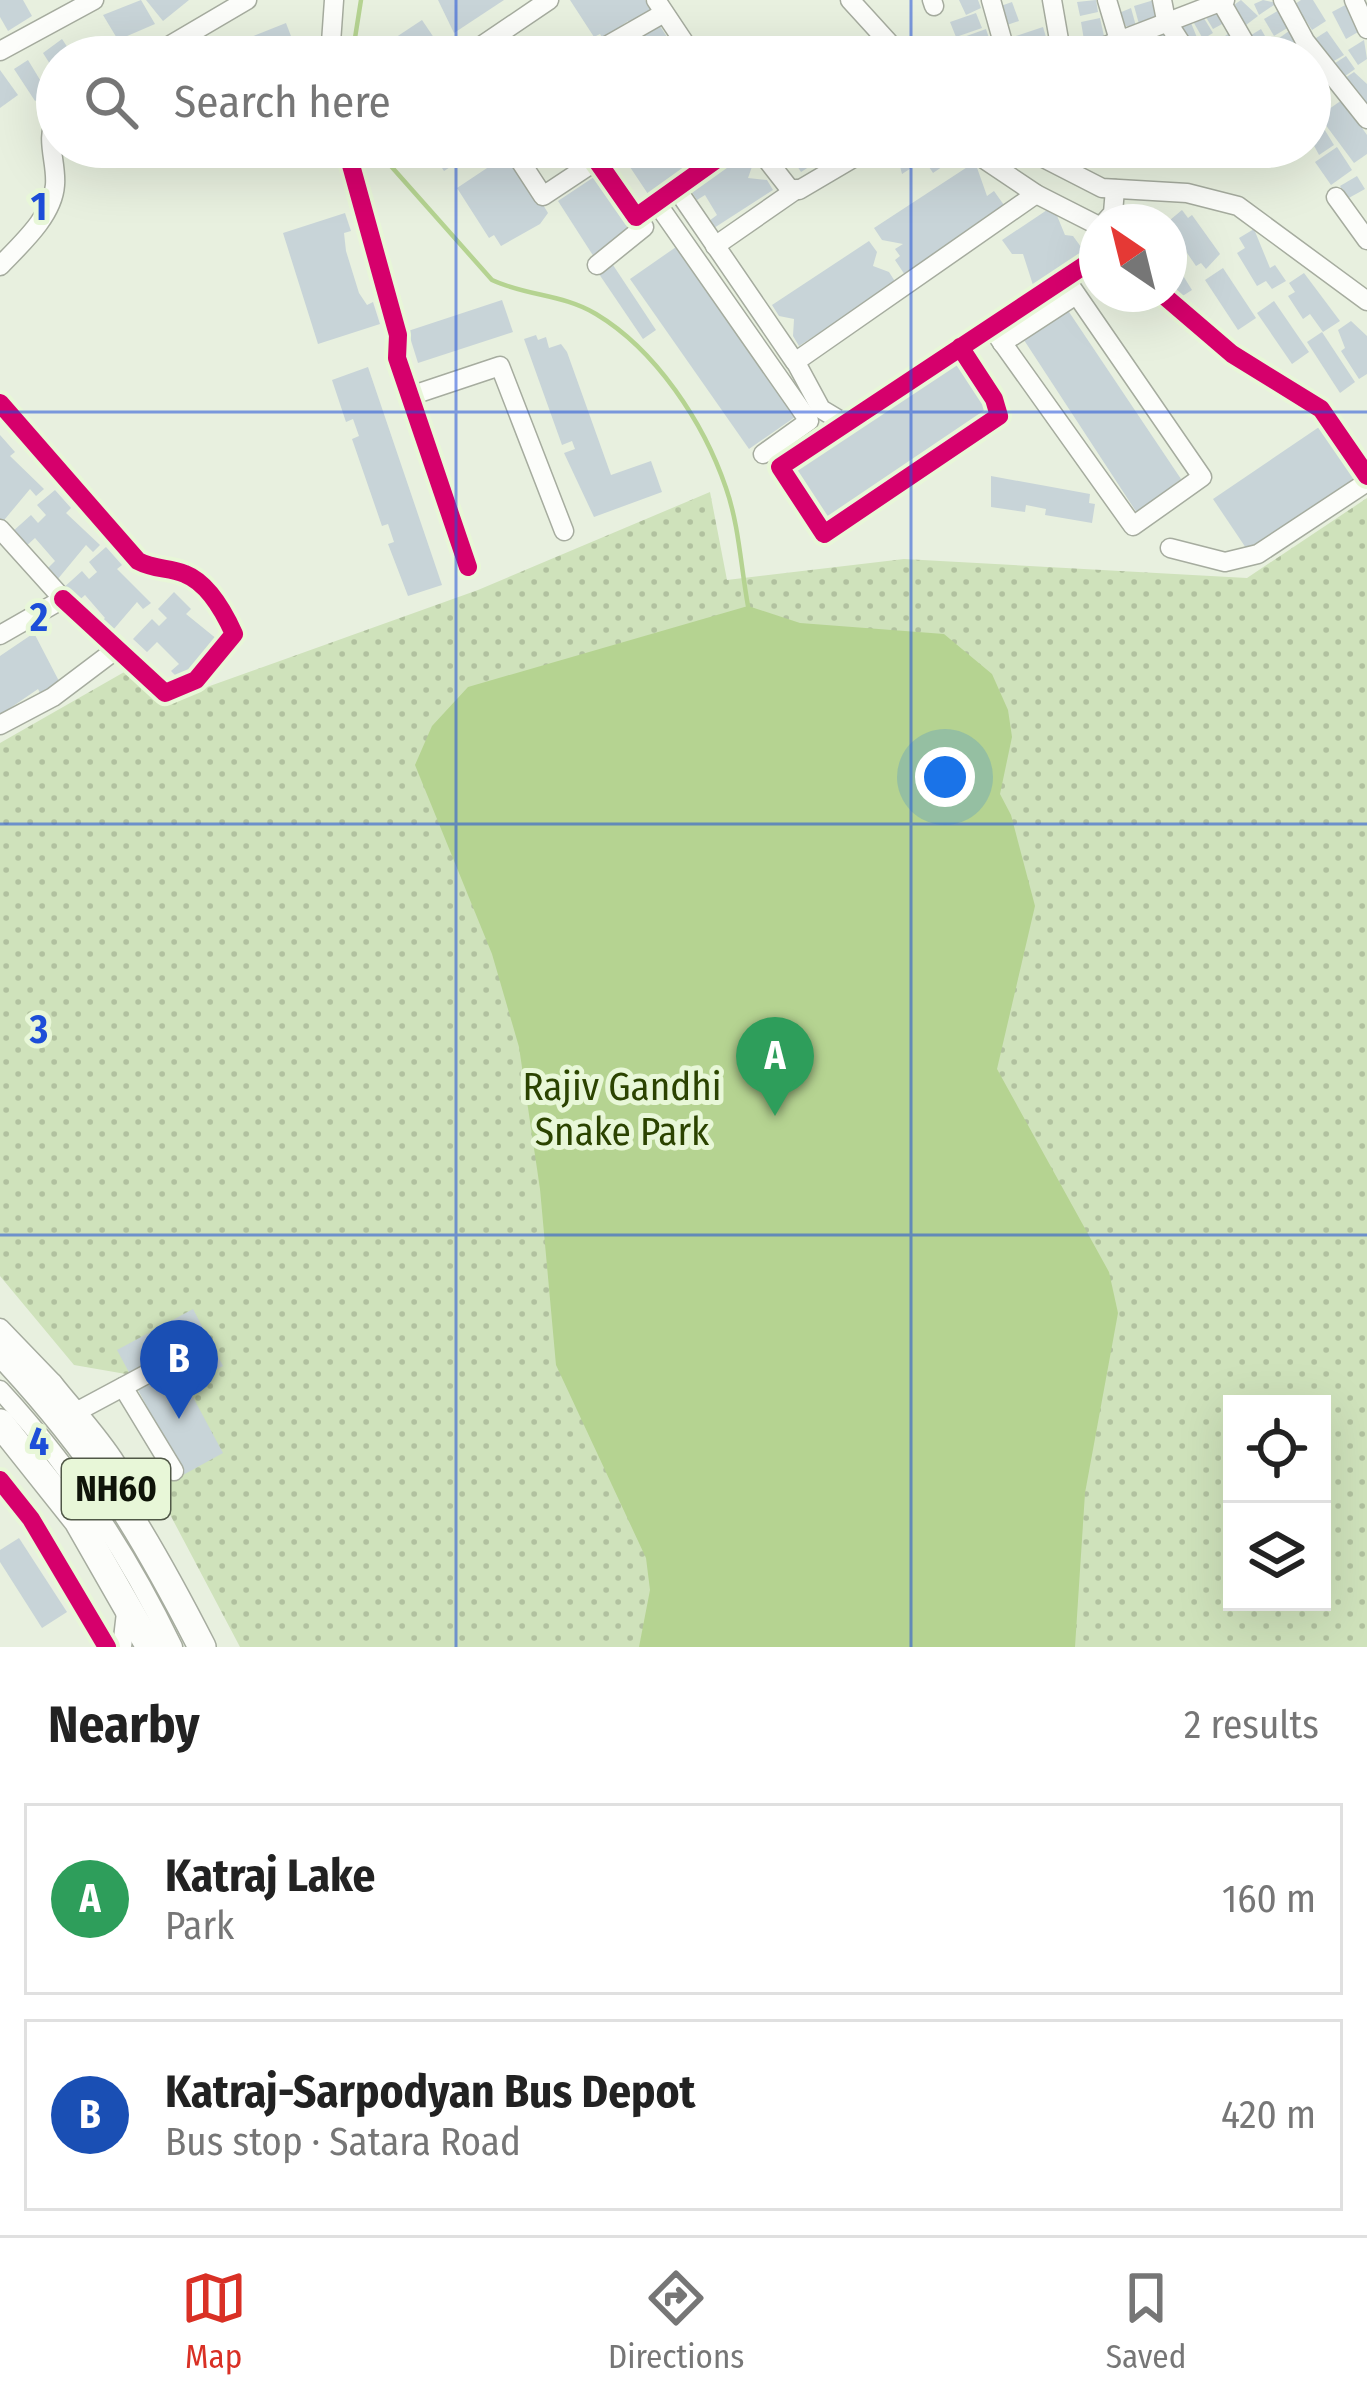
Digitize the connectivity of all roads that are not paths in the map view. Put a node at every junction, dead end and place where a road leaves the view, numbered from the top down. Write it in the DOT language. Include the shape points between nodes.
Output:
graph roads {
  1 [pos="94,0"];
  2 [pos="247,0"];
  3 [pos="334,0"];
  4 [pos="549,0"];
  5 [pos="850,0"];
  6 [pos="992,0"];
  7 [pos="1052,0"];
  8 [pos="1107,0"];
  9 [pos="1222,0"];
  10 [pos="1283,0"];
  11 [pos="1354,0"];
  12 [pos="660,6"];
  13 [pos="1164,10"];
  14 [pos="1367,28"];
  15 [pos="186,36"];
  16 [pos="331,36"];
  17 [pos="496,36"];
  18 [pos="618,36"];
  19 [pos="680,36"];
  20 [pos="883,36"];
  21 [pos="1001,36"];
  22 [pos="1058,36"];
  23 [pos="1116,36"];
  24 [pos="1133,36"];
  25 [pos="1242,36"];
  26 [pos="1302,36"];
  27 [pos="0,51"];
  28 [pos="1331,74"];
  29 [pos="1367,119"];
  30 [pos="53,168"];
  31 [pos="351,168"];
  32 [pos="525,168"];
  33 [pos="586,168"];
  34 [pos="602,168"];
  35 [pos="704,168"];
  36 [pos="772,168"];
  37 [pos="834,168"];
  38 [pos="997,168"];
  39 [pos="1066,168"];
  40 [pos="676,188"];
  41 [pos="797,189"];
  42 [pos="1109,189"];
  43 [pos="1036,194"];
  44 [pos="1336,197"];
  45 [pos="656,202"];
  46 [pos="1103,204"];
  47 [pos="1079,212"];
  48 [pos="636,217"];
  49 [pos="1367,240"];
  50 [pos="716,246"];
  51 [pos="597,265"];
  52 [pos="0,266"];
  53 [pos="1079,278"];
  54 [pos="1071,287"];
  55 [pos="1367,301"];
  56 [pos="1183,312"];
  57 [pos="996,335"];
  58 [pos="960,347"];
  59 [pos="794,359"];
  60 [pos="410,396"];
  61 [pos="0,403"];
  62 [pos="846,424"];
  63 [pos="763,454"];
  64 [pos="1367,479"];
  65 [pos="0,529"];
  66 [pos="564,531"];
  67 [pos="1170,548"];
  68 [pos="468,567"];
  69 [pos="64,599"];
  70 [pos="0,635"];
  71 [pos="114,651"];
  72 [pos="0,724"];
  73 [pos="0,1328"];
  74 [pos="0,1351"];
  75 [pos="175,1359"];
  76 [pos="42,1383"];
  77 [pos="123,1387"];
  78 [pos="0,1390"];
  79 [pos="76,1412"];
  80 [pos="0,1423"];
  81 [pos="174,1472"];
  82 [pos="0,1480"];
  83 [pos="139,1526"];
  84 [pos="127,1602"];
  85 [pos="107,1647"];
  86 [pos="122,1647"];
  87 [pos="150,1647"];
  88 [pos="173,1647"];
  89 [pos="202,1647"];
  1 -- 27 [label="street"];
  2 -- 15 [label="street"];
  3 -- 16 [label="street"];
  4 -- 17 [label="street"];
  5 -- 20 [label="street"];
  6 -- 21 [label="street"];
  7 -- 22 [label="street"];
  8 -- 23 [label="street"];
  9 -- 13 [label="street"];
  9 -- 25 [label="street"];
  10 -- 26 [label="street"];
  11 -- 14 [label="street"];
  12 -- 18 [label="street"];
  12 -- 19 [label="street"];
  13 -- 24 [label="street"];
  28 -- 29 [label="street"];
  30 -- 52 [label="street" via="47,210"];
  31 -- 60 [label="street"];
  32 -- 33 [label="street" via="543,196"];
  34 -- 48 [label="street"];
  35 -- 40 [label="street"];
  36 -- 41 [label="street"];
  37 -- 41 [label="street"];
  38 -- 43 [label="street"];
  39 -- 42 [label="street"];
  40 -- 45 [label="street"];
  40 -- 50 [label="street"];
  41 -- 50 [label="street"];
  42 -- 46 [label="street"];
  42 -- 55 [label="street" via="1238,206"];
  43 -- 47 [label="street"];
  43 -- 59 [label="street"];
  44 -- 49 [label="street"];
  45 -- 48 [label="street"];
  45 -- 63 [label="street" via="809,421"];
  48 -- 51 [label="street" via="644,227"];
  50 -- 59 [label="street"];
  53 -- 54 [label="street"];
  54 -- 57 [label="street"];
  54 -- 57 [label="street" via="1202,477 1133,526"];
  56 -- 64 [label="street" via="1232,354 1321,409"];
  57 -- 58 [label="street"];
  58 -- 62 [label="street"];
  58 -- 62 [label="street" via="999,416 824,534 780,467"];
  59 -- 62 [label="street" via="821,410"];
  60 -- 66 [label="street" via="500,366"];
  60 -- 68 [label="street"];
  61 -- 71 [label="street" via="138,561 186,574 223,608 234,634 196,680 165,693"];
  64 -- 67 [label="street" via="1258,554 1225,562"];
  65 -- 69 [label="street"];
  69 -- 70 [label="street"];
  69 -- 71 [label="street"];
  71 -- 72 [label="street" via="52,698"];
  73 -- 76 [label="street"];
  74 -- 76 [label="highway, NH60"];
  75 -- 77 [label="street"];
  76 -- 79 [label="street"];
  76 -- 83 [label="highway, NH60"];
  77 -- 79 [label="street"];
  77 -- 81 [label="street"];
  78 -- 88 [label="street" via="95,1505"];
  79 -- 83 [label="street" via="138,1499"];
  80 -- 84 [label="highway, NH60" via="77,1520"];
  82 -- 85 [label="street"];
  83 -- 89 [label="highway, NH60"];
  84 -- 86 [label="street"];
  84 -- 87 [label="highway, NH60"];
}
